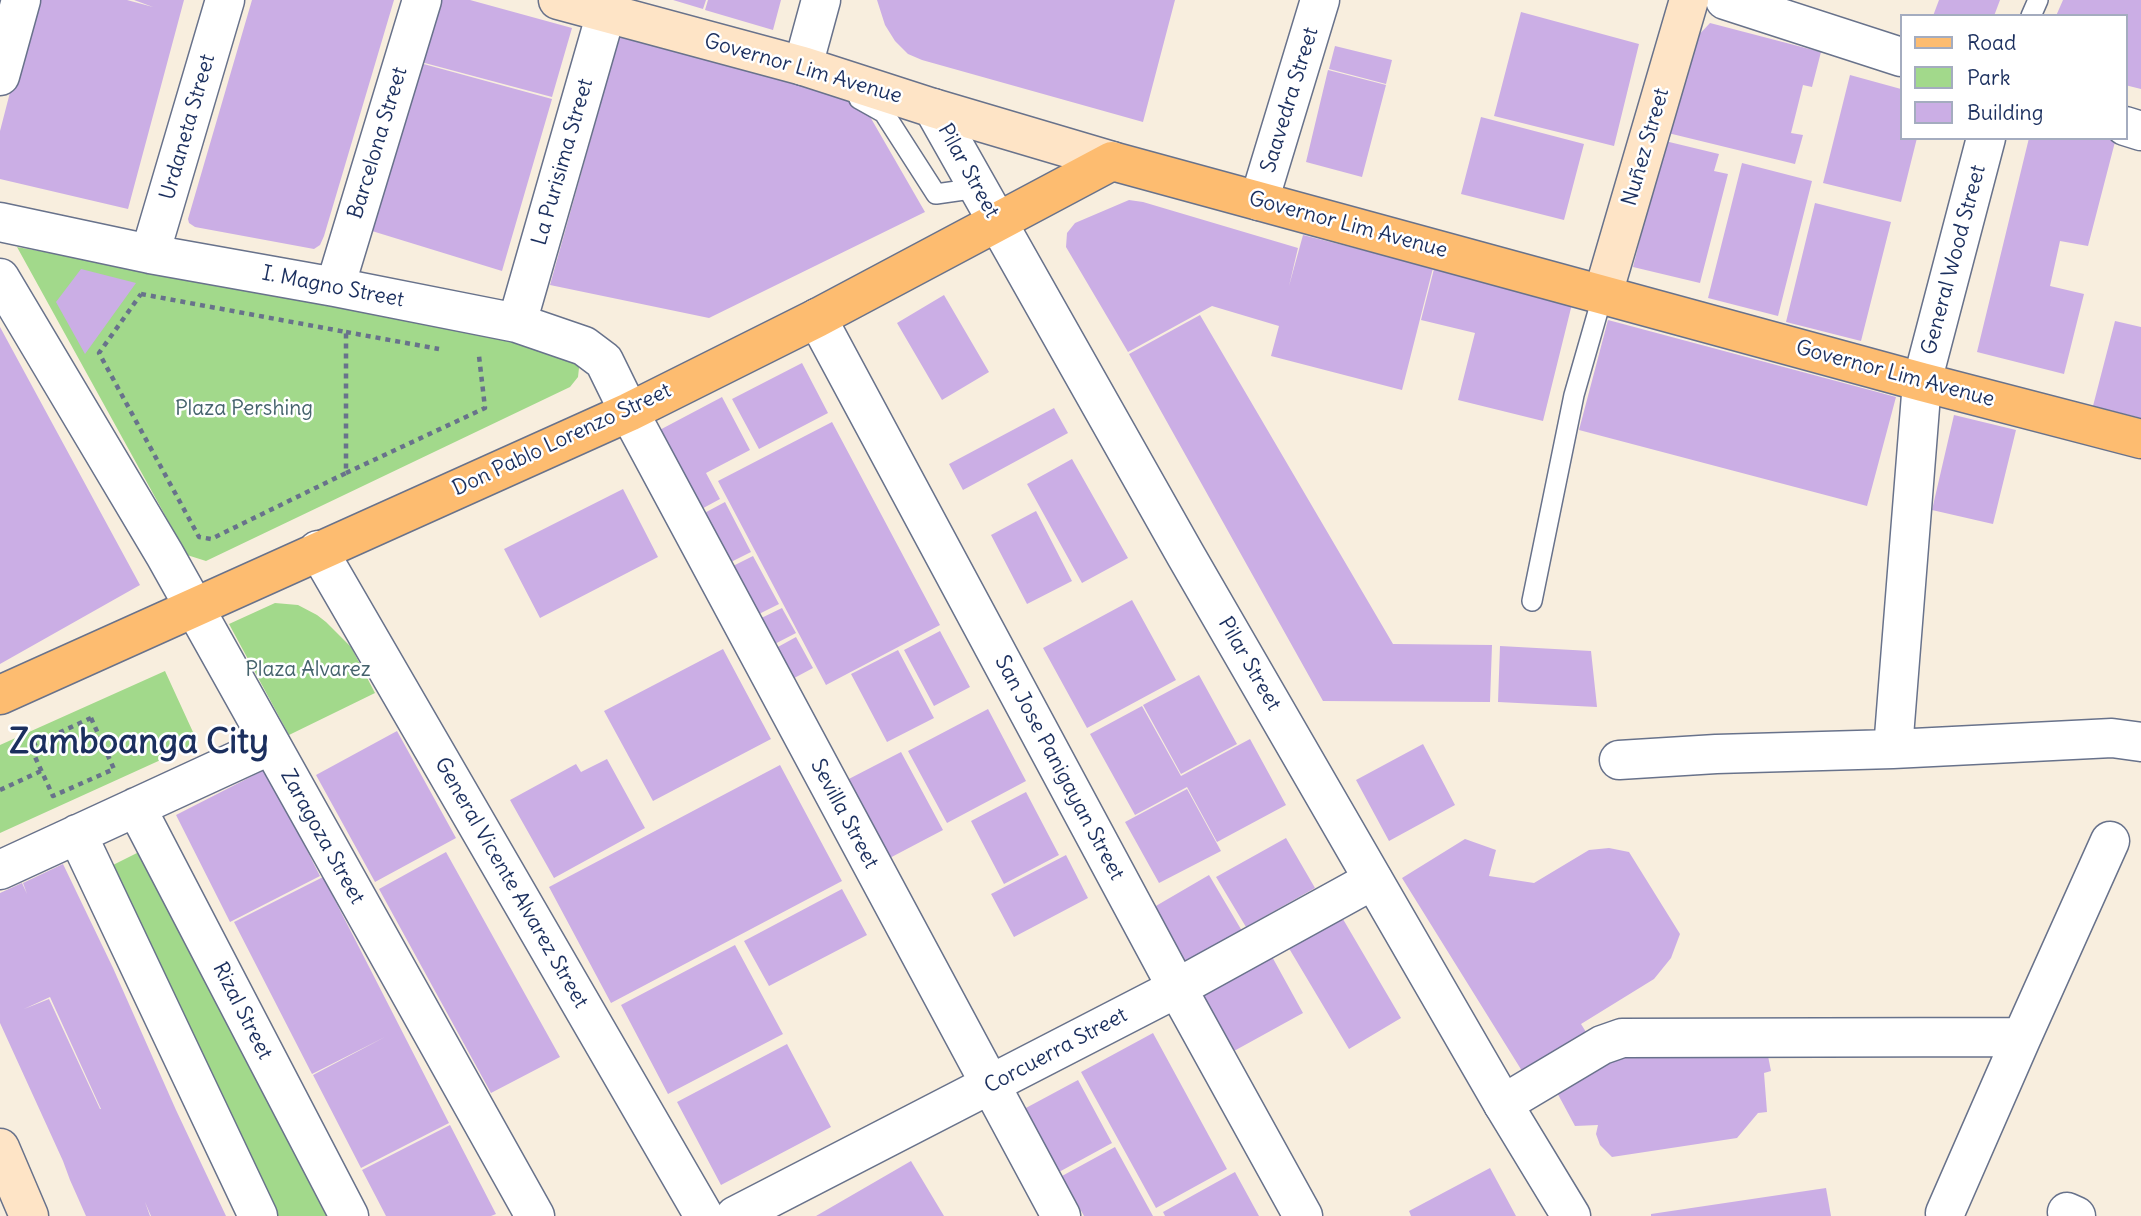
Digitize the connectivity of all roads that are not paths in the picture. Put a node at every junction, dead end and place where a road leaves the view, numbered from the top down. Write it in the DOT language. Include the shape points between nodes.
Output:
graph roads {
  1 [pos="21,0"];
  2 [pos="225,0"];
  3 [pos="422,0"];
  4 [pos="558,0"];
  5 [pos="821,0"];
  6 [pos="1320,0"];
  7 [pos="1689,0"];
  8 [pos="1726,0"];
  9 [pos="608,7"];
  10 [pos="1899,56"];
  11 [pos="803,66"];
  12 [pos="0,76"];
  13 [pos="848,81"];
  14 [pos="933,108"];
  15 [pos="1985,140"];
  16 [pos="1112,161"];
  17 [pos="978,188"];
  18 [pos="1259,201"];
  19 [pos="0,222"];
  20 [pos="997,222"];
  21 [pos="150,254"];
  22 [pos="0,278"];
  23 [pos="335,287"];
  24 [pos="1602,294"];
  25 [pos="817,318"];
  26 [pos="517,323"];
  27 [pos="1922,382"];
  28 [pos="629,412"];
  29 [pos="2141,439"];
  30 [pos="318,550"];
  31 [pos="1532,601"];
  32 [pos="194,607"];
  33 [pos="0,695"];
  34 [pos="2141,742"];
  35 [pos="271,745"];
  36 [pos="1893,749"];
  37 [pos="1619,760"];
  38 [pos="136,807"];
  39 [pos="77,835"];
  40 [pos="2110,841"];
  41 [pos="0,870"];
  42 [pos="1373,880"];
  43 [pos="1177,988"];
  44 [pos="2022,1037"];
  45 [pos="990,1086"];
  46 [pos="1503,1104"];
  47 [pos="0,1149"];
  48 [pos="1945,1213"];
  49 [pos="29,1216"];
  50 [pos="258,1216"];
  51 [pos="349,1216"];
  52 [pos="535,1216"];
  53 [pos="704,1216"];
  54 [pos="735,1216"];
  55 [pos="1061,1216"];
  56 [pos="1303,1216"];
  57 [pos="1571,1216"];
  1 -- 12 [label="street"];
  2 -- 21 [label="street, Urdaneta Street"];
  3 -- 23 [label="street, Barcelona Street"];
  4 -- 9 [label="main road, Governor Lim Avenue"];
  5 -- 11 [label="street"];
  6 -- 18 [label="street, Saavedra Street"];
  7 -- 24 [label="main road, Nuñez Street"];
  8 -- 10 [label="street"];
  9 -- 11 [label="main road, Governor Lim Avenue"];
  9 -- 26 [label="street, La Purisima Street"];
  11 -- 13 [label="main road, Governor Lim Avenue"];
  13 -- 14 [label="main road, Governor Lim Avenue"];
  13 -- 17 [label="lane" via="846,92 884,113 936,194"];
  14 -- 16 [label="main road, Governor Lim Avenue"];
  14 -- 17 [label="street, Pilar Street"];
  15 -- 27 [label="street, General Wood Street"];
  16 -- 18 [label="main road, Governor Lim Avenue"];
  16 -- 20 [label="main road, Don Pablo Lorenzo Street"];
  17 -- 20 [label="street, Pilar Street"];
  18 -- 24 [label="main road, Governor Lim Avenue"];
  19 -- 21 [label="street, I. Magno Street"];
  20 -- 25 [label="main road, Don Pablo Lorenzo Street"];
  20 -- 42 [label="street, Pilar Street"];
  21 -- 23 [label="street, I. Magno Street"];
  22 -- 32 [label="street, Zaragoza Street"];
  23 -- 26 [label="street, I. Magno Street"];
  24 -- 27 [label="main road, Governor Lim Avenue"];
  24 -- 31 [label="lane" via="1574,394"];
  25 -- 28 [label="main road, Don Pablo Lorenzo Street"];
  25 -- 43 [label="street, San Jose Panigayan Street"];
  26 -- 28 [label="street, I. Magno Street" via="584,346 604,361"];
  27 -- 29 [label="main road, Governor Lim Avenue"];
  27 -- 36 [label="street, General Wood Street"];
  28 -- 30 [label="main road, Don Pablo Lorenzo Street"];
  28 -- 45 [label="street, Sevilla Street"];
  30 -- 32 [label="main road, Don Pablo Lorenzo Street"];
  30 -- 53 [label="street, General Vicente Alvarez Street"];
  32 -- 33 [label="main road, Don Pablo Lorenzo Street"];
  32 -- 35 [label="street, Zaragoza Street"];
  34 -- 36 [label="street" via="2112,738"];
  35 -- 38 [label="street"];
  35 -- 52 [label="street, Zaragoza Street"];
  36 -- 37 [label="street"];
  38 -- 39 [label="street"];
  38 -- 51 [label="street, Rizal Street"];
  39 -- 41 [label="street"];
  39 -- 50 [label="street"];
  40 -- 44 [label="street"];
  42 -- 43 [label="street, Corcuerra Street"];
  42 -- 46 [label="street, Pilar Street"];
  43 -- 45 [label="street, Corcuerra Street"];
  43 -- 56 [label="street, San Jose Panigayan Street"];
  44 -- 46 [label="street" via="1622,1038 1602,1045"];
  44 -- 48 [label="street"];
  45 -- 54 [label="street, Corcuerra Street"];
  45 -- 55 [label="street, Sevilla Street"];
  46 -- 57 [label="street, Pilar Street"];
  47 -- 49 [label="main road"];
}
